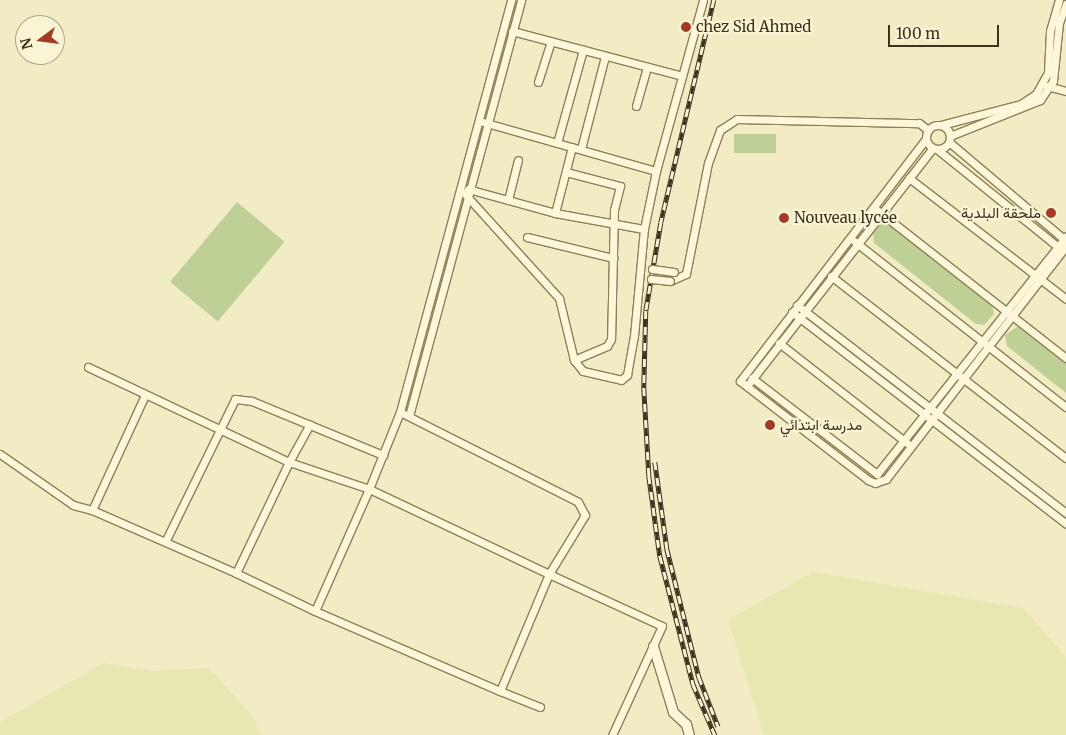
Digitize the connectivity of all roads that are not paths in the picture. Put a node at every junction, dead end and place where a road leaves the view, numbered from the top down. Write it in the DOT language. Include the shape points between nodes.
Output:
graph roads {
  1 [pos="511,0"];
  2 [pos="521,0"];
  3 [pos="703,0"];
  4 [pos="1060,0"];
  5 [pos="1066,4"];
  6 [pos="512,31"];
  7 [pos="551,42"];
  8 [pos="583,50"];
  9 [pos="605,56"];
  10 [pos="647,67"];
  11 [pos="679,75"];
  12 [pos="538,82"];
  13 [pos="1047,86"];
  14 [pos="1066,91"];
  15 [pos="636,106"];
  16 [pos="476,119"];
  17 [pos="485,123"];
  18 [pos="941,125"];
  19 [pos="928,130"];
  20 [pos="950,139"];
  21 [pos="925,140"];
  22 [pos="557,143"];
  23 [pos="572,147"];
  24 [pos="581,149"];
  25 [pos="935,149"];
  26 [pos="518,160"];
  27 [pos="656,171"];
  28 [pos="566,172"];
  29 [pos="909,178"];
  30 [pos="459,186"];
  31 [pos="467,192"];
  32 [pos="508,200"];
  33 [pos="874,207"];
  34 [pos="555,213"];
  35 [pos="881,213"];
  36 [pos="615,226"];
  37 [pos="644,229"];
  38 [pos="527,237"];
  39 [pos="850,238"];
  40 [pos="1065,238"];
  41 [pos="857,242"];
  42 [pos="1056,246"];
  43 [pos="1065,250"];
  44 [pos="613,258"];
  45 [pos="688,265"];
  46 [pos="640,267"];
  47 [pos="1034,274"];
  48 [pos="831,276"];
  49 [pos="640,277"];
  50 [pos="1041,279"];
  51 [pos="1066,299"];
  52 [pos="797,305"];
  53 [pos="804,310"];
  54 [pos="1006,310"];
  55 [pos="792,312"];
  56 [pos="1013,316"];
  57 [pos="799,317"];
  58 [pos="997,337"];
  59 [pos="981,342"];
  60 [pos="779,343"];
  61 [pos="989,348"];
  62 [pos="1066,358"];
  63 [pos="574,360"];
  64 [pos="88,367"];
  65 [pos="957,373"];
  66 [pos="752,378"];
  67 [pos="965,378"];
  68 [pos="747,386"];
  69 [pos="145,395"];
  70 [pos="1066,407"];
  71 [pos="927,411"];
  72 [pos="400,412"];
  73 [pos="409,416"];
  74 [pos="935,418"];
  75 [pos="310,424"];
  76 [pos="218,431"];
  77 [pos="904,441"];
  78 [pos="912,447"];
  79 [pos="0,454"];
  80 [pos="383,455"];
  81 [pos="1066,458"];
  82 [pos="289,462"];
  83 [pos="369,489"];
  84 [pos="92,510"];
  85 [pos="1066,512"];
  86 [pos="1063,522"];
  87 [pos="166,540"];
  88 [pos="236,573"];
  89 [pos="549,574"];
  90 [pos="315,611"];
  91 [pos="653,646"];
  92 [pos="500,691"];
  93 [pos="540,707"];
  94 [pos="612,735"];
  95 [pos="689,735"];
  1 -- 16 [label="street"];
  2 -- 6 [label="street"];
  3 -- 11 [label="street"];
  4 -- 13 [label="street"];
  5 -- 13 [label="street"];
  6 -- 7 [label="street"];
  6 -- 17 [label="street"];
  7 -- 8 [label="street"];
  7 -- 12 [label="street"];
  8 -- 9 [label="street"];
  8 -- 22 [label="street"];
  9 -- 10 [label="street"];
  9 -- 24 [label="street"];
  10 -- 11 [label="street"];
  10 -- 15 [label="street"];
  11 -- 27 [label="street"];
  13 -- 14 [label="street"];
  13 -- 18 [label="street" via="1021,104"];
  13 -- 20 [label="street" via="1031,107 972,124"];
  16 -- 17 [label="street"];
  16 -- 30 [label="street"];
  17 -- 22 [label="street"];
  17 -- 31 [label="street"];
  18 -- 19 [label="street"];
  18 -- 20 [label="street"];
  19 -- 21 [label="street"];
  19 -- 45 [label="street" via="919,123 737,119 720,130 708,163"];
  20 -- 25 [label="street"];
  20 -- 40 [label="street"];
  21 -- 25 [label="street"];
  21 -- 33 [label="street"];
  22 -- 23 [label="street"];
  23 -- 24 [label="street"];
  23 -- 28 [label="street"];
  24 -- 27 [label="street"];
  25 -- 29 [label="street"];
  25 -- 42 [label="street"];
  26 -- 32 [label="street"];
  27 -- 37 [label="street"];
  28 -- 34 [label="street"];
  28 -- 36 [label="street" via="620,186"];
  29 -- 35 [label="street"];
  29 -- 47 [label="street"];
  30 -- 31 [label="street"];
  30 -- 72 [label="street"];
  31 -- 32 [label="street"];
  31 -- 63 [label="street" via="559,298"];
  31 -- 73 [label="street"];
  32 -- 34 [label="street"];
  33 -- 35 [label="street"];
  33 -- 39 [label="street"];
  34 -- 36 [label="street"];
  35 -- 41 [label="street"];
  35 -- 54 [label="street"];
  36 -- 37 [label="street"];
  36 -- 44 [label="street"];
  37 -- 46 [label="street"];
  38 -- 44 [label="street"];
  39 -- 41 [label="street"];
  39 -- 52 [label="street"];
  40 -- 42 [label="street"];
  41 -- 48 [label="street"];
  41 -- 59 [label="street"];
  42 -- 43 [label="street"];
  42 -- 47 [label="street"];
  43 -- 50 [label="street"];
  44 -- 63 [label="street" via="611,339 608,346"];
  45 -- 46 [label="street, bridge" via="674,272"];
  45 -- 49 [label="street, bridge" via="686,274 670,281"];
  46 -- 49 [label="street"];
  47 -- 50 [label="street"];
  47 -- 54 [label="street"];
  48 -- 53 [label="street"];
  48 -- 65 [label="street"];
  49 -- 63 [label="street" via="627,375 621,380 583,372"];
  50 -- 51 [label="street"];
  50 -- 56 [label="street"];
  52 -- 53 [label="street"];
  52 -- 55 [label="street"];
  53 -- 57 [label="street"];
  53 -- 71 [label="street"];
  54 -- 56 [label="street"];
  54 -- 59 [label="street"];
  55 -- 57 [label="street"];
  55 -- 68 [label="street" via="740,381"];
  56 -- 58 [label="street"];
  56 -- 62 [label="street"];
  57 -- 60 [label="street"];
  57 -- 71 [label="street"];
  58 -- 59 [label="street"];
  58 -- 61 [label="street"];
  59 -- 61 [label="street"];
  59 -- 65 [label="street"];
  60 -- 66 [label="street"];
  60 -- 77 [label="street"];
  61 -- 67 [label="street"];
  61 -- 70 [label="street"];
  64 -- 69 [label="street"];
  65 -- 67 [label="street"];
  65 -- 71 [label="street"];
  66 -- 68 [label="street"];
  66 -- 77 [label="street" via="873,474 881,471"];
  67 -- 74 [label="street"];
  67 -- 81 [label="street"];
  68 -- 78 [label="street" via="875,483 886,479"];
  69 -- 76 [label="street"];
  69 -- 84 [label="street"];
  71 -- 74 [label="street"];
  71 -- 77 [label="street"];
  72 -- 73 [label="street"];
  72 -- 80 [label="street"];
  73 -- 89 [label="street" via="578,502 585,515"];
  74 -- 78 [label="street"];
  74 -- 85 [label="street"];
  74 -- 86 [label="street"];
  75 -- 76 [label="street" via="242,398 235,399"];
  75 -- 80 [label="street"];
  75 -- 82 [label="street"];
  76 -- 82 [label="street"];
  76 -- 87 [label="street"];
  77 -- 78 [label="street"];
  79 -- 84 [label="street" via="72,505"];
  80 -- 83 [label="street"];
  82 -- 83 [label="street"];
  82 -- 88 [label="street"];
  83 -- 89 [label="street"];
  83 -- 90 [label="street"];
  84 -- 87 [label="street"];
  85 -- 86 [label="street"];
  87 -- 88 [label="street"];
  88 -- 90 [label="street"];
  89 -- 91 [label="street" via="662,626"];
  89 -- 92 [label="street"];
  90 -- 92 [label="street"];
  91 -- 94 [label="street"];
  91 -- 95 [label="street" via="673,712 686,724"];
  92 -- 93 [label="street"];
}
